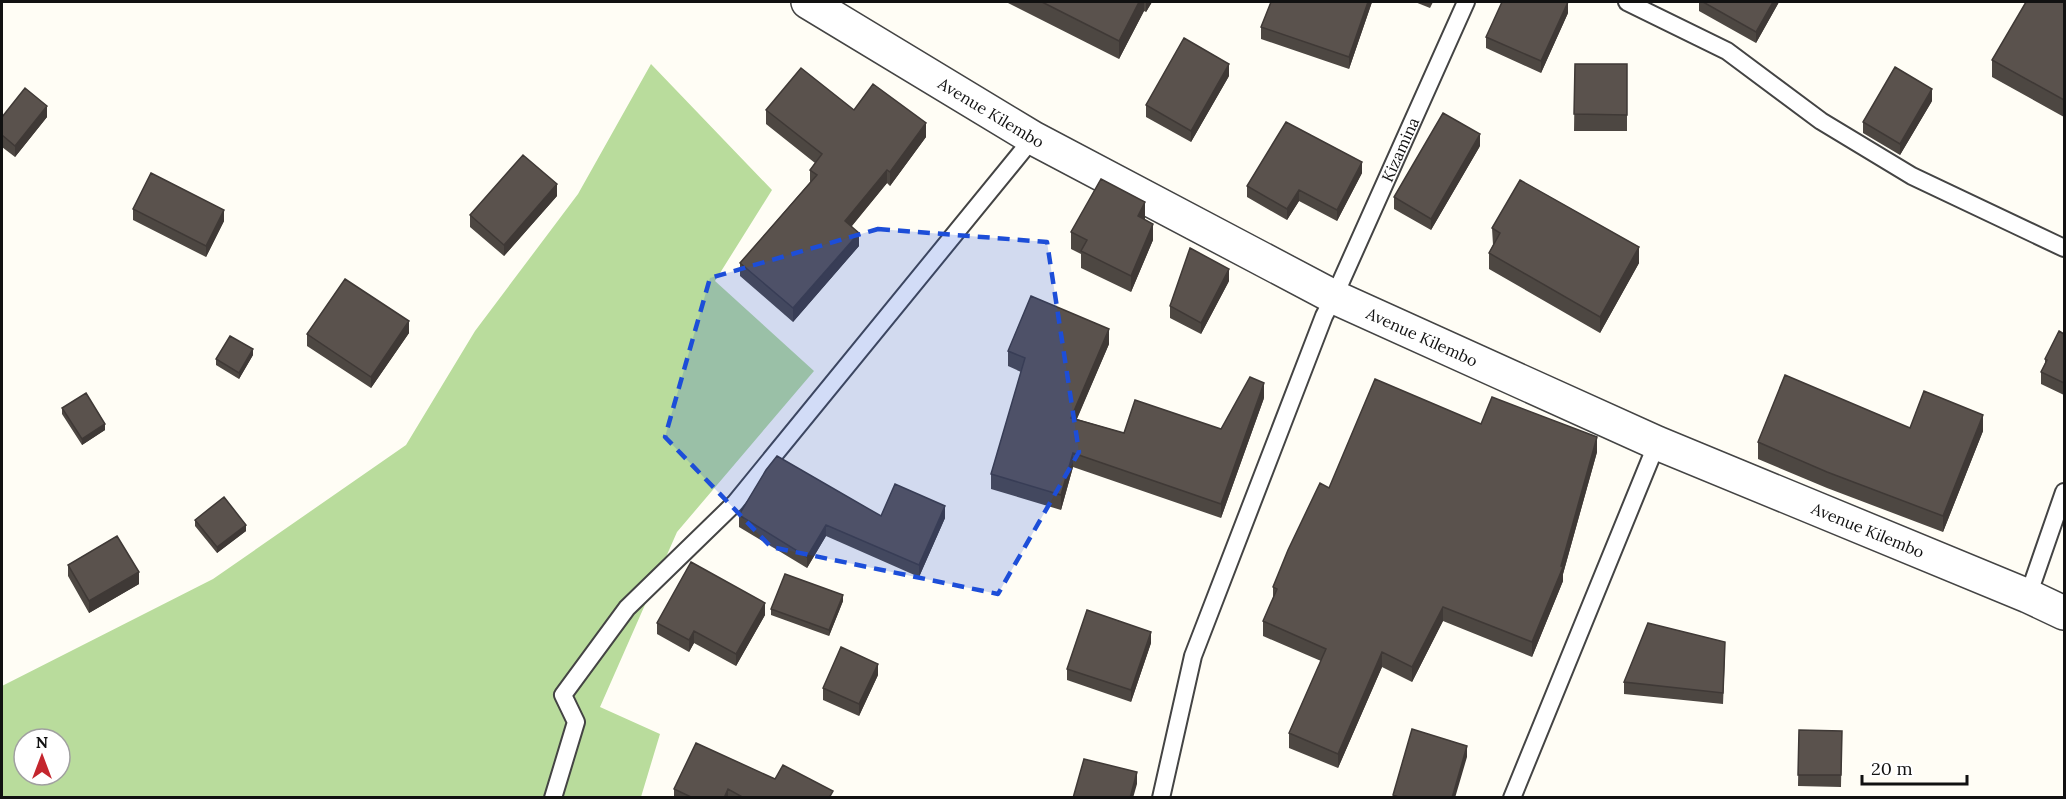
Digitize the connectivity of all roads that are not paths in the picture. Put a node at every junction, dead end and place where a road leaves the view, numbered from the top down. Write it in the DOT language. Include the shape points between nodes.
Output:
graph roads {
  1 [pos="808,2"];
  2 [pos="1466,2"];
  3 [pos="1626,2"];
  4 [pos="1033,138"];
  5 [pos="2064,248"];
  6 [pos="1334,297"];
  7 [pos="1657,442"];
  8 [pos="2064,492"];
  9 [pos="2028,596"];
  10 [pos="2064,613"];
  11 [pos="553,798"];
  12 [pos="1161,798"];
  13 [pos="1512,798"];
  1 -- 4 [label="street, Avenue Kilembo"];
  2 -- 6 [label="lane, Kizamina"];
  3 -- 5 [label="lane" via="1727,51 1821,121 1912,176"];
  4 -- 6 [label="street, Avenue Kilembo"];
  4 -- 11 [label="lane" via="735,503 627,608 563,695 576,722"];
  6 -- 7 [label="street, Avenue Kilembo"];
  6 -- 12 [label="lane, Kizamina" via="1193,656"];
  7 -- 9 [label="street, Avenue Kilembo"];
  7 -- 13 [label="lane"];
  8 -- 9 [label="lane"];
  9 -- 10 [label="street, Avenue Kilembo"];
}
